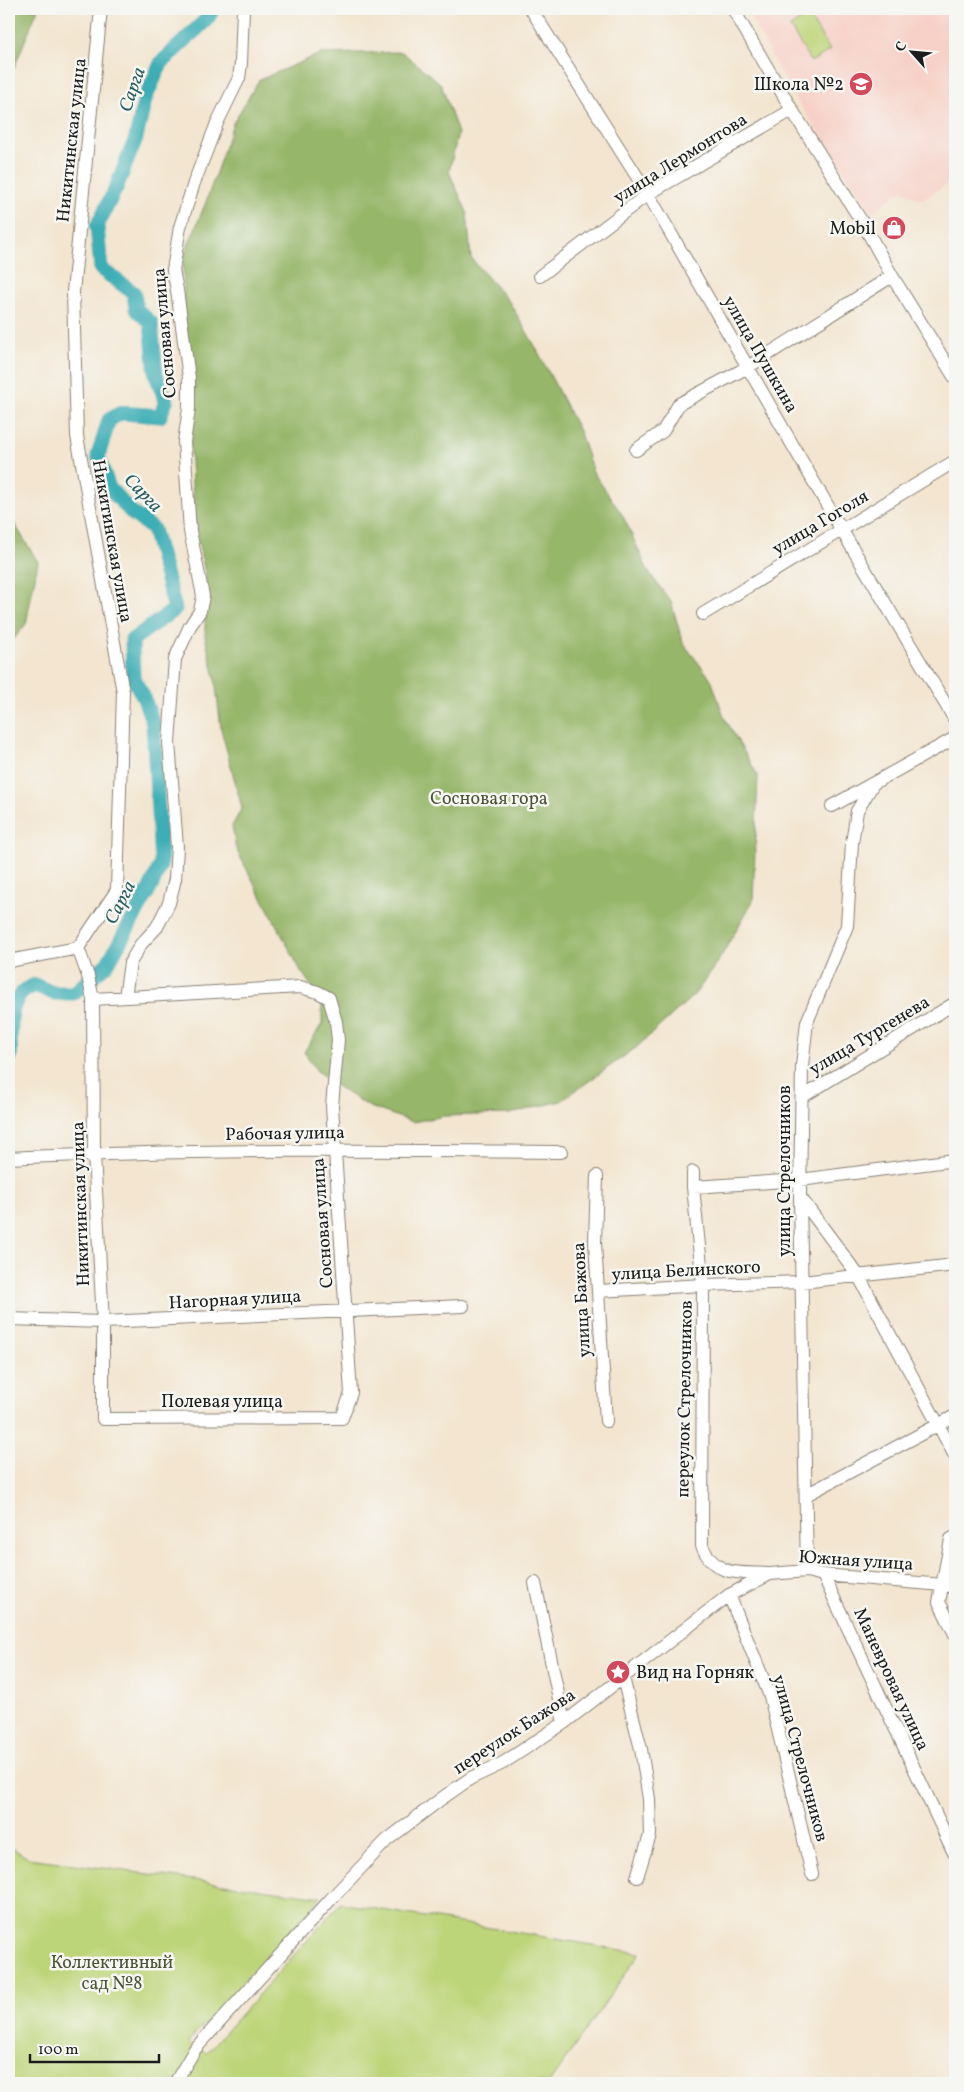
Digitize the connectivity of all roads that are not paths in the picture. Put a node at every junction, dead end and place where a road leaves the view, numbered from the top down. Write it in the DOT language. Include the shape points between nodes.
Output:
graph roads {
  1 [pos="101,9"];
  2 [pos="243,9"];
  3 [pos="532,9"];
  4 [pos="733,9"];
  5 [pos="792,110"];
  6 [pos="648,194"];
  7 [pos="540,276"];
  8 [pos="892,276"];
  9 [pos="748,367"];
  10 [pos="955,378"];
  11 [pos="636,450"];
  12 [pos="955,461"];
  13 [pos="841,529"];
  14 [pos="703,614"];
  15 [pos="955,720"];
  16 [pos="955,738"];
  17 [pos="873,784"];
  18 [pos="832,806"];
  19 [pos="78,948"];
  20 [pos="9,961"];
  21 [pos="91,987"];
  22 [pos="125,997"];
  23 [pos="955,1003"];
  24 [pos="802,1097"];
  25 [pos="335,1150"];
  26 [pos="561,1152"];
  27 [pos="94,1154"];
  28 [pos="9,1158"];
  29 [pos="955,1160"];
  30 [pos="694,1172"];
  31 [pos="597,1176"];
  32 [pos="800,1180"];
  33 [pos="693,1187"];
  34 [pos="800,1197"];
  35 [pos="955,1265"];
  36 [pos="858,1275"];
  37 [pos="802,1282"];
  38 [pos="703,1285"];
  39 [pos="598,1291"];
  40 [pos="462,1306"];
  41 [pos="346,1311"];
  42 [pos="9,1319"];
  43 [pos="103,1322"];
  44 [pos="955,1416"];
  45 [pos="342,1418"];
  46 [pos="103,1419"];
  47 [pos="606,1422"];
  48 [pos="938,1425"];
  49 [pos="955,1456"];
  50 [pos="806,1495"];
  51 [pos="955,1537"];
  52 [pos="807,1571"];
  53 [pos="770,1574"];
  54 [pos="823,1575"];
  55 [pos="535,1583"];
  56 [pos="942,1585"];
  57 [pos="955,1586"];
  58 [pos="729,1596"];
  59 [pos="955,1634"];
  60 [pos="623,1678"];
  61 [pos="564,1723"];
  62 [pos="954,1852"];
  63 [pos="812,1874"];
  64 [pos="637,1877"];
  65 [pos="175,2083"];
  1 -- 19 [label="street, Никитинская улица" via="73,292 77,436 122,692 122,708 117,890"];
  2 -- 22 [label="street, Сосновая улица" via="239,78 216,123 194,184 180,227 172,270 189,378 184,442 190,531 203,596 200,611 175,659 169,742 177,847 175,879 169,903 157,927 141,944 130,963"];
  3 -- 6 [label="street, улица Пушкина"];
  4 -- 5 [label="street"];
  5 -- 6 [label="street, улица Лермонтова"];
  5 -- 8 [label="street"];
  6 -- 7 [label="street, улица Лермонтова"];
  6 -- 9 [label="street, улица Пушкина"];
  8 -- 9 [label="street"];
  8 -- 10 [label="street"];
  9 -- 11 [label="street" via="679,404 662,431"];
  9 -- 13 [label="street, улица Пушкина"];
  12 -- 13 [label="street, улица Гоголя"];
  13 -- 14 [label="street, улица Гоголя"];
  13 -- 15 [label="street, улица Пушкина"];
  16 -- 17 [label="street"];
  17 -- 18 [label="street"];
  17 -- 24 [label="street, улица Стрелочников" via="857,811 847,926 807,1022"];
  19 -- 20 [label="street"];
  19 -- 21 [label="street, Никитинская улица"];
  21 -- 22 [label="street"];
  21 -- 27 [label="street, Никитинская улица"];
  22 -- 25 [label="street, Сосновая улица" via="300,987 329,998 338,1040 332,1106"];
  23 -- 24 [label="street, улица Тургенева"];
  24 -- 32 [label="street, улица Стрелочников"];
  25 -- 26 [label="street, Рабочая улица"];
  25 -- 27 [label="street, Рабочая улица"];
  25 -- 41 [label="street, Сосновая улица"];
  27 -- 28 [label="street, Рабочая улица"];
  27 -- 43 [label="street, Никитинская улица"];
  29 -- 32 [label="street"];
  30 -- 33 [label="street, переулок Стрелочников"];
  31 -- 39 [label="street, улица Бажова" via="595,1243"];
  32 -- 33 [label="street"];
  32 -- 34 [label="street, улица Стрелочников"];
  33 -- 38 [label="street, переулок Стрелочников"];
  34 -- 36 [label="street"];
  34 -- 37 [label="street, улица Стрелочников"];
  35 -- 36 [label="street, улица Белинского"];
  36 -- 37 [label="street, улица Белинского"];
  36 -- 48 [label="street"];
  37 -- 38 [label="street, улица Белинского"];
  37 -- 50 [label="street, улица Стрелочников"];
  38 -- 39 [label="street, улица Белинского"];
  38 -- 53 [label="street, переулок Стрелочников" via="702,1546 707,1559 726,1572"];
  39 -- 47 [label="street, улица Бажова"];
  40 -- 41 [label="street, Нагорная улица"];
  41 -- 43 [label="street, Нагорная улица"];
  41 -- 45 [label="street, Сосновая улица" via="351,1393"];
  42 -- 43 [label="street, Нагорная улица"];
  43 -- 46 [label="street, Никитинская улица"];
  44 -- 48 [label="street"];
  45 -- 46 [label="street, Полевая улица"];
  48 -- 49 [label="street"];
  48 -- 50 [label="street"];
  50 -- 52 [label="street, улица Стрелочников"];
  51 -- 56 [label="street" via="951,1539"];
  52 -- 53 [label="street, Южная улица"];
  52 -- 54 [label="street, Южная улица"];
  53 -- 58 [label="street, Южная улица"];
  54 -- 56 [label="street, Южная улица"];
  54 -- 62 [label="street, Маневровая улица"];
  55 -- 61 [label="street"];
  56 -- 57 [label="street, Южная улица"];
  56 -- 59 [label="street" via="938,1602"];
  58 -- 60 [label="street, переулок Бажова"];
  58 -- 63 [label="street, улица Стрелочников" via="770,1696"];
  60 -- 61 [label="street, переулок Бажова"];
  60 -- 64 [label="street" via="641,1749 649,1798 650,1835"];
  61 -- 65 [label="street, переулок Бажова" via="503,1763 471,1778 388,1840 195,2049"];
}
